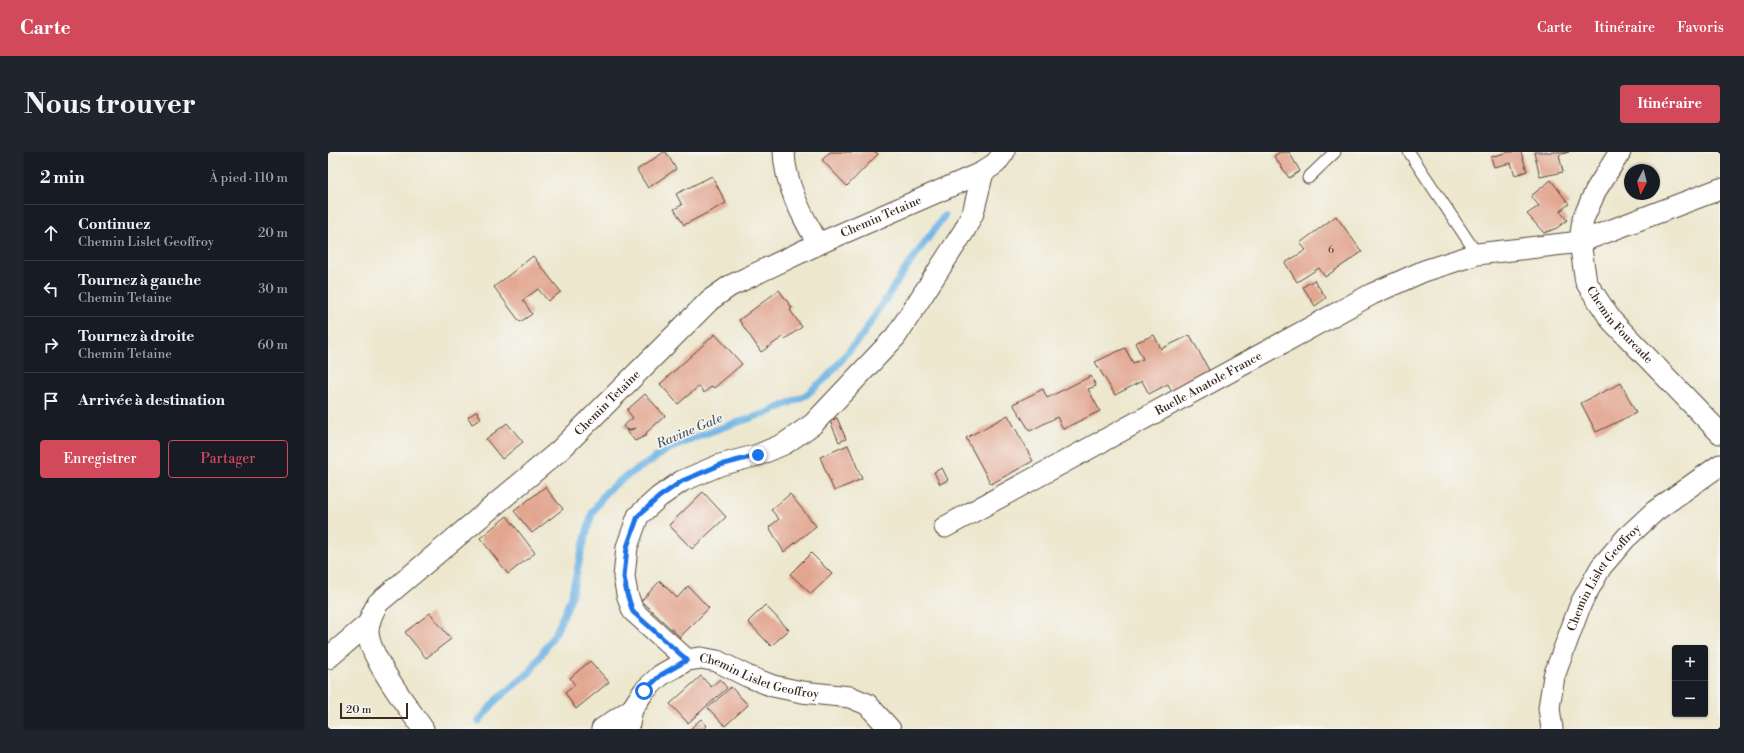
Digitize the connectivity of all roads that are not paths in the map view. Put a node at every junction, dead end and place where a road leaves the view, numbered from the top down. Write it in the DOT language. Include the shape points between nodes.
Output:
graph roads {
  1 [pos="784,152"];
  2 [pos="1004,152"];
  3 [pos="1335,152"];
  4 [pos="1409,152"];
  5 [pos="1620,152"];
  6 [pos="983,172"];
  7 [pos="1308,178"];
  8 [pos="1720,189"];
  9 [pos="1580,242"];
  10 [pos="818,244"];
  11 [pos="1477,254"];
  12 [pos="1720,433"];
  13 [pos="1720,465"];
  14 [pos="945,526"];
  15 [pos="369,623"];
  16 [pos="328,658"];
  17 [pos="687,660"];
  18 [pos="630,719"];
  19 [pos="423,729"];
  20 [pos="602,729"];
  21 [pos="890,729"];
  22 [pos="1552,729"];
  1 -- 10 [label="street" via="784,163 796,204"];
  2 -- 6 [label="street, Chemin Tetaine" via="996,163"];
  3 -- 7 [label="lane"];
  4 -- 11 [label="lane"];
  5 -- 9 [label="street, Chemin Fourcade" via="1596,190 1583,219"];
  6 -- 10 [label="street, Chemin Tetaine"];
  6 -- 17 [label="street" via="973,213 964,231 896,336 813,424 784,444 758,455 720,465 682,481 638,516 627,547 624,577 633,612"];
  8 -- 9 [label="street, Ruelle Anatole France"];
  9 -- 11 [label="street, Ruelle Anatole France"];
  9 -- 12 [label="street, Chemin Fourcade" via="1586,282 1611,320"];
  10 -- 15 [label="street, Chemin Tetaine" via="730,286 710,300 560,450 378,603"];
  11 -- 14 [label="street, Ruelle Anatole France" via="1424,271 1372,294"];
  13 -- 22 [label="street, Chemin Lislet Geoffroy" via="1655,511 1626,538 1601,567 1580,603 1554,676 1549,708"];
  15 -- 16 [label="street"];
  15 -- 19 [label="street, Chemin Tetaine" via="368,632 377,659"];
  17 -- 18 [label="street, Chemin Lislet Geoffroy" via="661,675 644,691"];
  17 -- 21 [label="street, Chemin Lislet Geoffroy" via="701,658 717,661 773,686 850,697 867,704"];
  18 -- 20 [label="street"];
}
